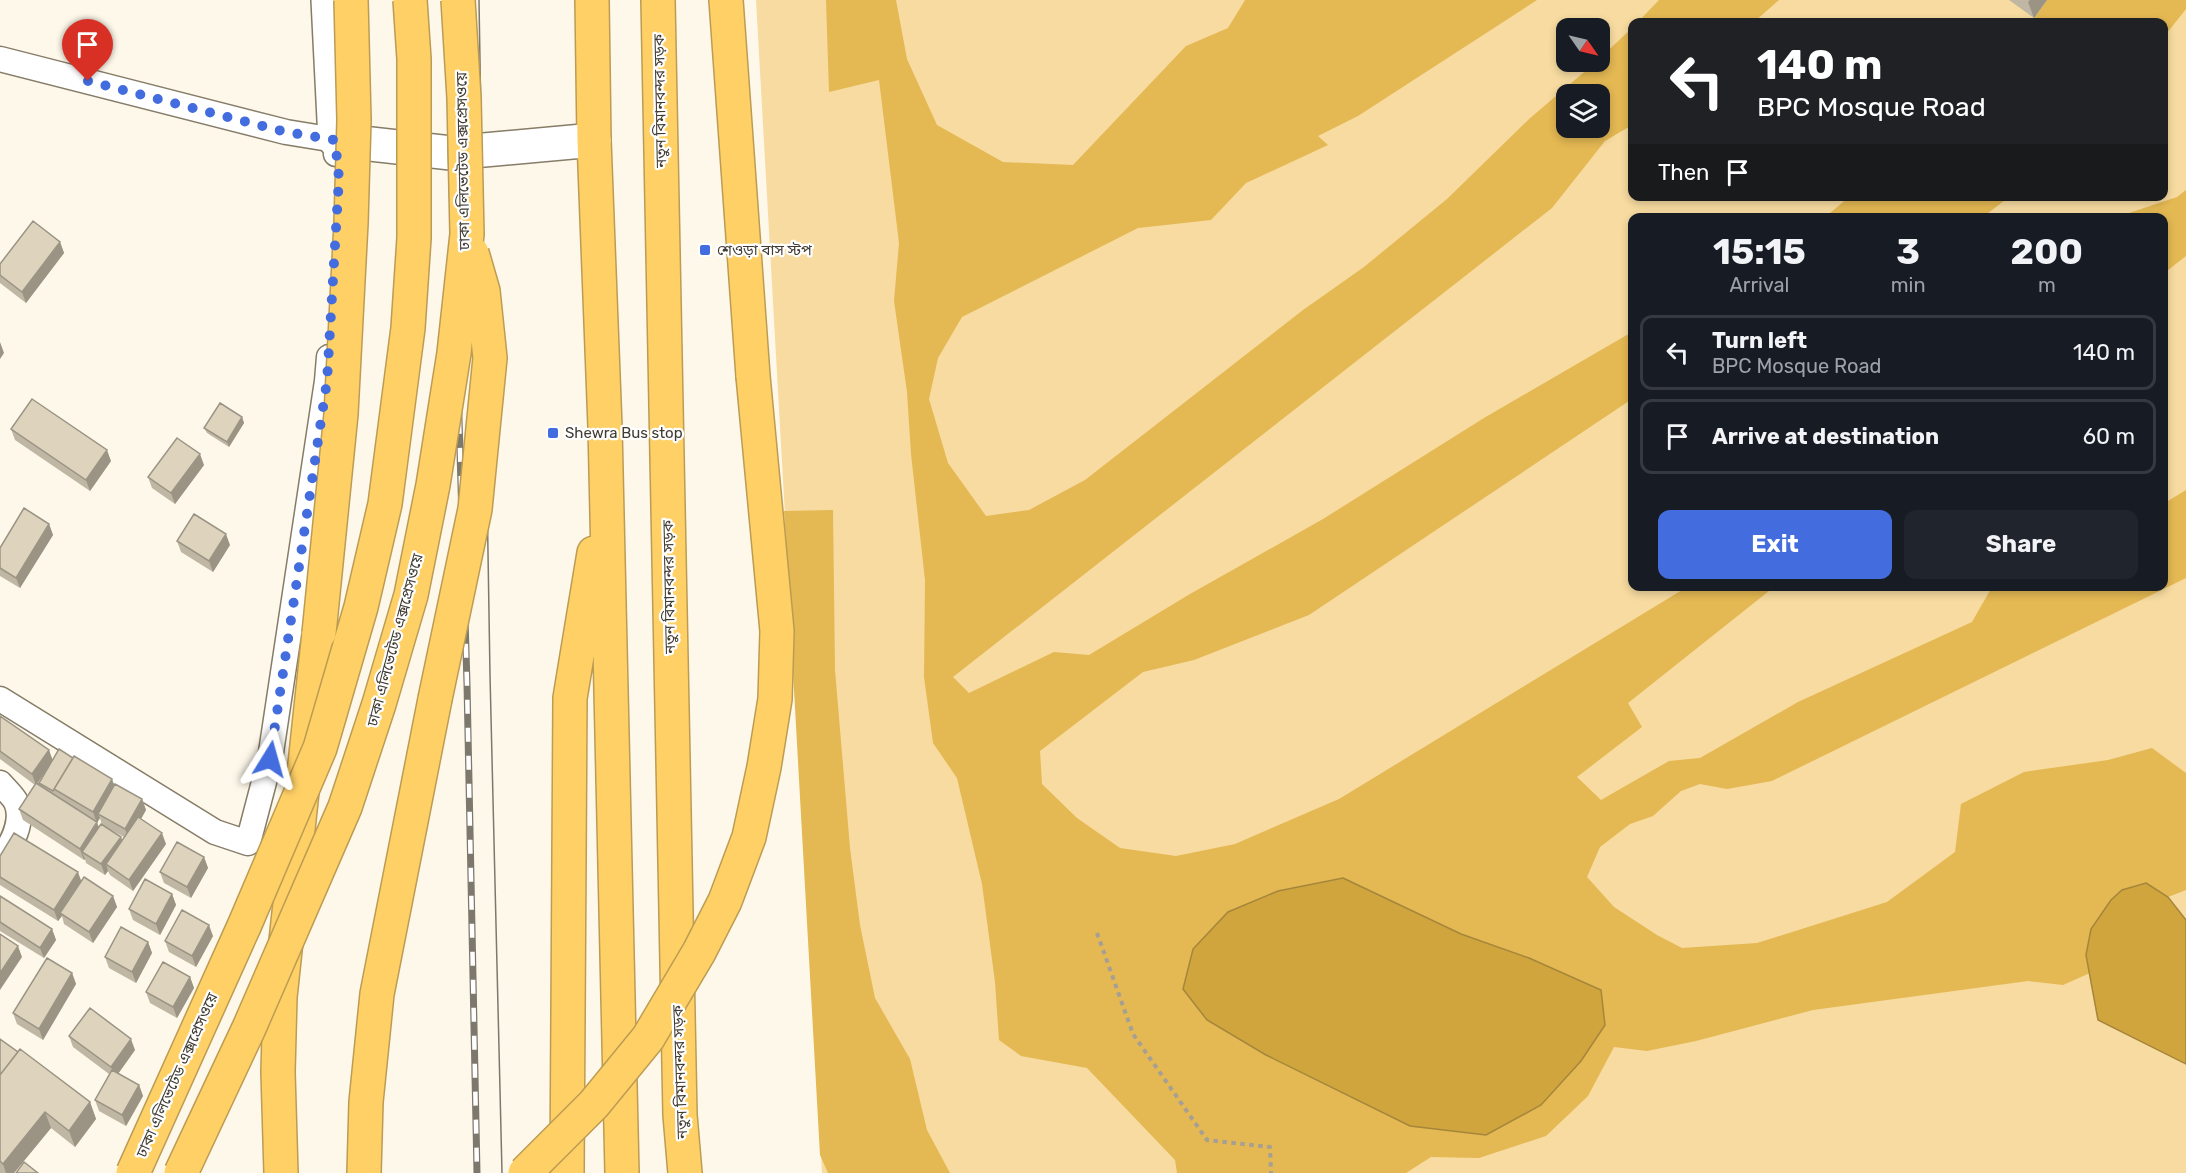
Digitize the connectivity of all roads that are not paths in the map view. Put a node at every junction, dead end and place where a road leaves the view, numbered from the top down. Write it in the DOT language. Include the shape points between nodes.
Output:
graph roads {
  1 [pos="328,0"];
  2 [pos="351,0"];
  3 [pos="410,0"];
  4 [pos="458,0"];
  5 [pos="592,0"];
  6 [pos="658,0"];
  7 [pos="726,0"];
  8 [pos="0,59"];
  9 [pos="335,140"];
  10 [pos="594,140"];
  11 [pos="467,234"];
  12 [pos="607,474"];
  13 [pos="2,706"];
  14 [pos="0,783"];
  15 [pos="0,861"];
  16 [pos="133,1173"];
  17 [pos="181,1173"];
  18 [pos="281,1173"];
  19 [pos="364,1173"];
  20 [pos="525,1173"];
  21 [pos="567,1173"];
  22 [pos="622,1173"];
  23 [pos="685,1173"];
  1 -- 9 [label="street"];
  2 -- 18 [label="highway, bridge" via="354,120 341,414 280,997"];
  3 -- 16 [label="highway, ঢাকা এলিভেটেড এক্সপ্রেসওয়ে, bridge" via="414,59 414,238 408,317 385,504 364,596 320,748"];
  4 -- 11 [label="highway, ঢাকা এলিভেটেড এক্সপ্রেসওয়ে, bridge"];
  5 -- 10 [label="highway"];
  6 -- 23 [label="highway, নতুন বিমানবন্দর সড়ক" via="680,1114"];
  7 -- 20 [label="highway, bridge" via="744,275 777,631 775,699 764,767 749,837 725,901 648,1038 594,1104"];
  8 -- 9 [label="street" via="286,132"];
  9 -- 10 [label="street" via="452,153"];
  9 -- 13 [label="street" via="339,178 327,381 270,759 248,843 215,832"];
  10 -- 12 [label="highway"];
  11 -- 17 [label="highway, ঢাকা এলিভেটেড এক্সপ্রেসওয়ে, bridge" via="454,353 433,485 411,595 379,704 345,807"];
  11 -- 19 [label="highway, bridge" via="483,291 490,358 475,509 377,994 366,1102"];
  12 -- 21 [label="highway" via="570,698"];
  12 -- 22 [label="highway"];
  14 -- 15 [label="street" via="16,802 18,824"];
}
